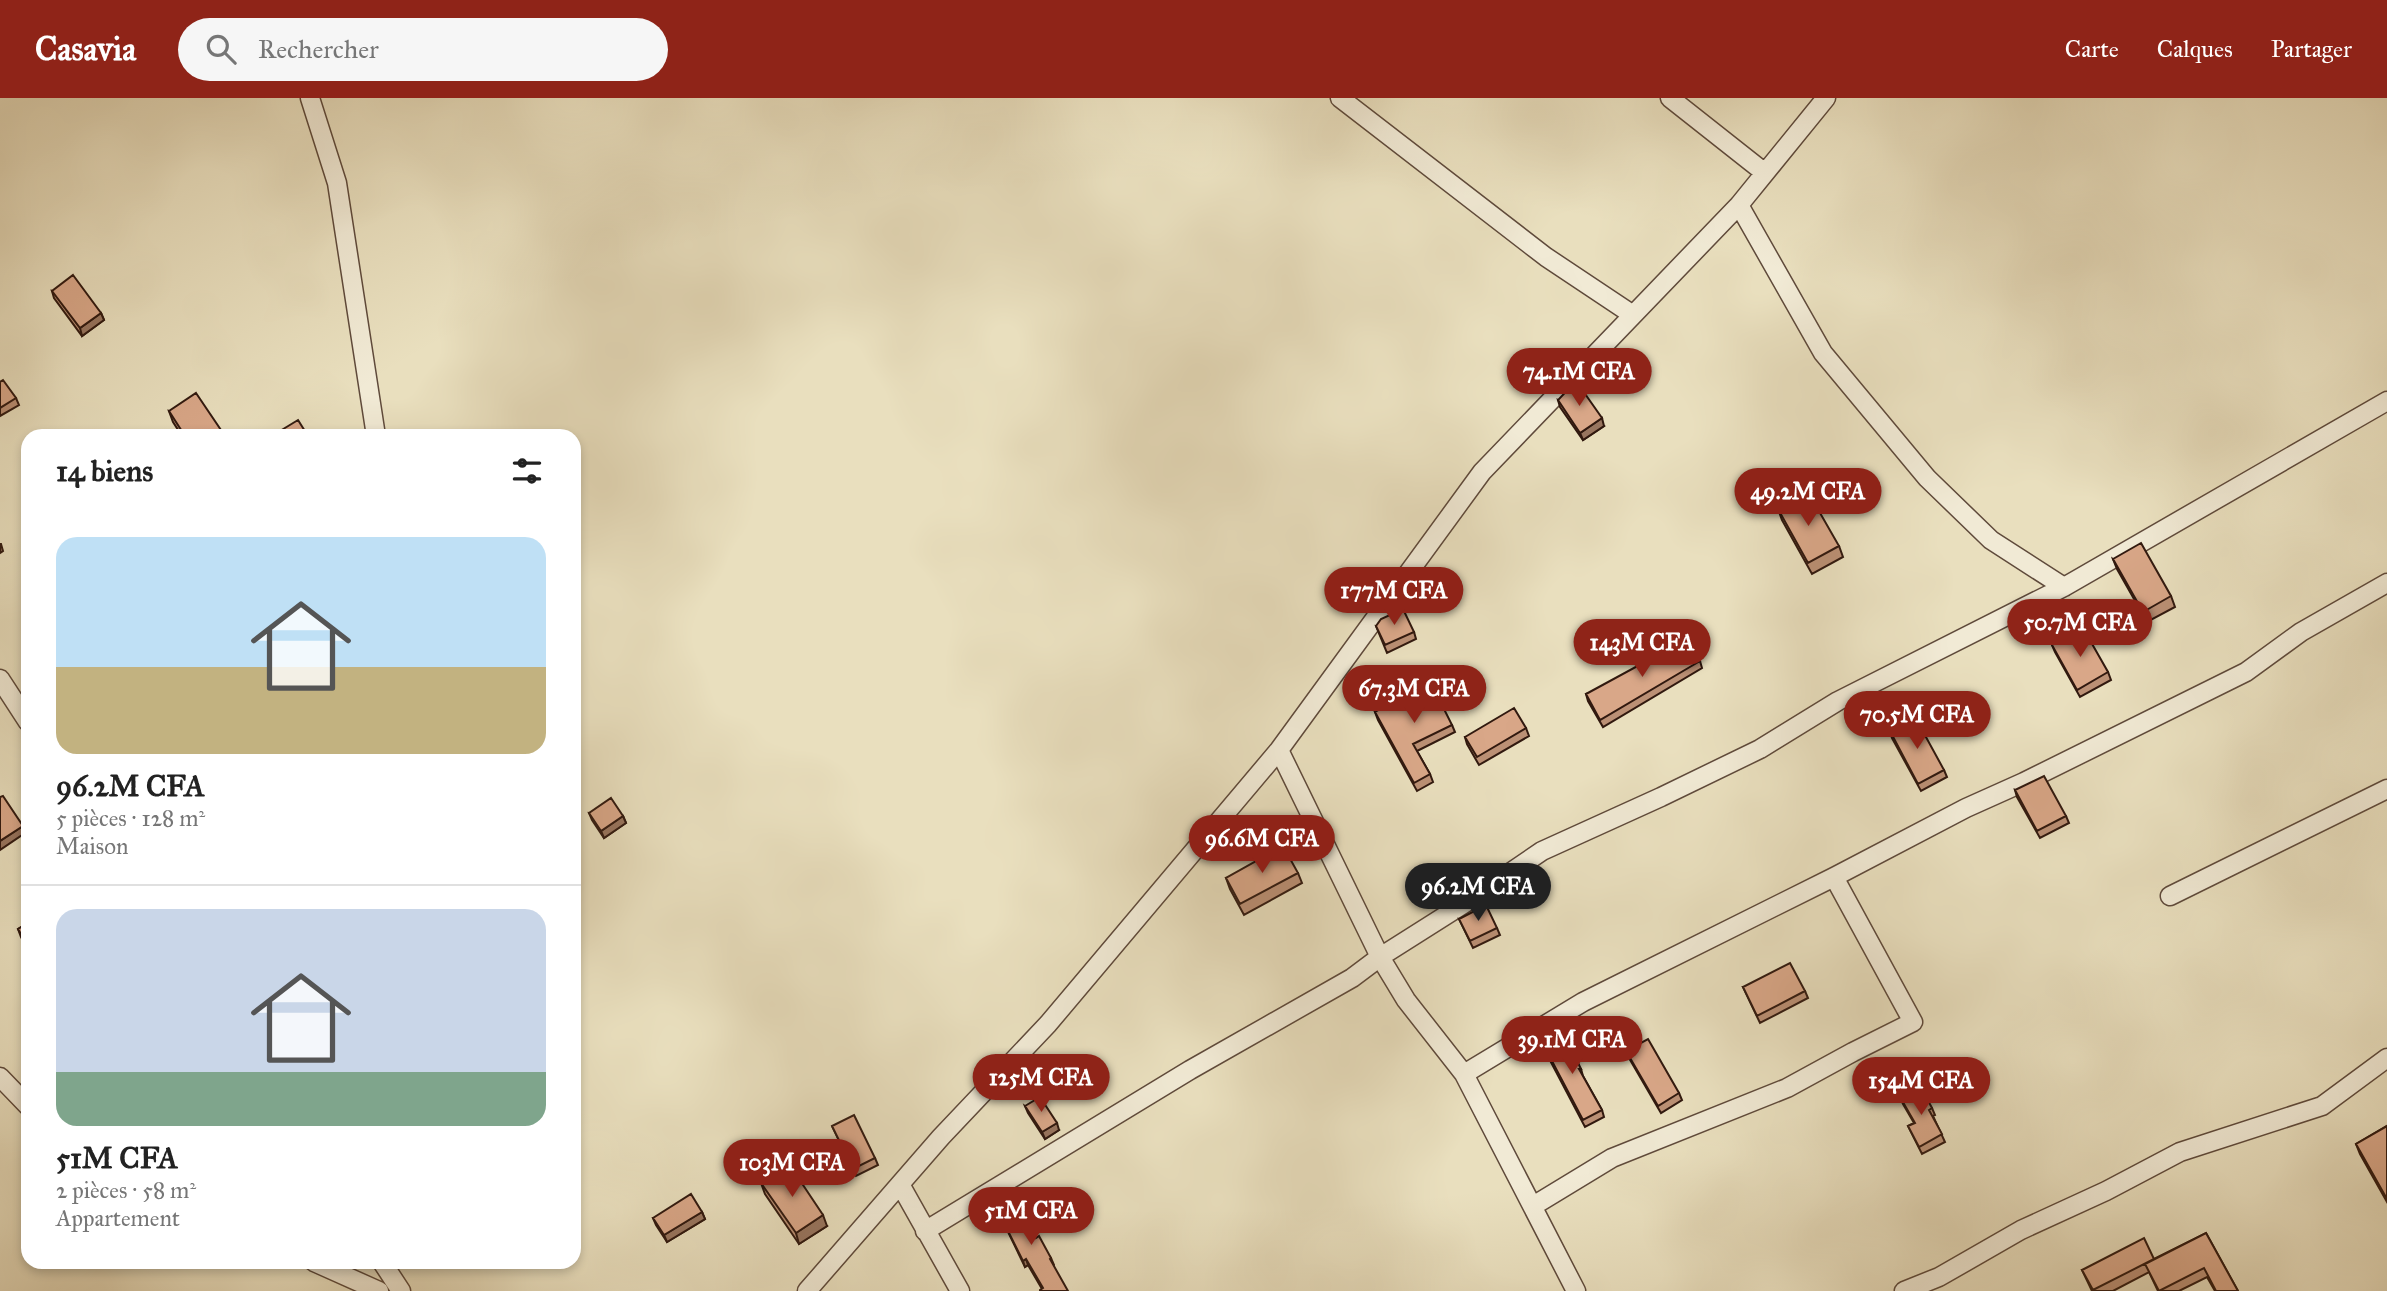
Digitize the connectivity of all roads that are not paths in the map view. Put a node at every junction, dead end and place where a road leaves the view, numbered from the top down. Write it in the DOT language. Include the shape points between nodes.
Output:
graph roads {
  1 [pos="310,98"];
  2 [pos="1340,98"];
  3 [pos="1670,98"];
  4 [pos="1826,98"];
  5 [pos="1765,173"];
  6 [pos="1739,205"];
  7 [pos="1633,315"];
  8 [pos="2387,401"];
  9 [pos="375,429"];
  10 [pos="2387,583"];
  11 [pos="2064,587"];
  12 [pos="0,679"];
  13 [pos="21,711"];
  14 [pos="1279,750"];
  15 [pos="2387,789"];
  16 [pos="1835,877"];
  17 [pos="2170,896"];
  18 [pos="1380,957"];
  19 [pos="2387,1058"];
  20 [pos="1464,1074"];
  21 [pos="0,1077"];
  22 [pos="21,1099"];
  23 [pos="901,1186"];
  24 [pos="1533,1206"];
  25 [pos="925,1231"];
  26 [pos="330,1269"];
  27 [pos="387,1269"];
  28 [pos="379,1291"];
  29 [pos="401,1291"];
  30 [pos="807,1291"];
  31 [pos="960,1291"];
  32 [pos="1576,1291"];
  33 [pos="1904,1291"];
  1 -- 9 [label="street" via="337,183"];
  2 -- 7 [label="street" via="1546,257"];
  3 -- 5 [label="street"];
  4 -- 5 [label="street"];
  5 -- 6 [label="street"];
  6 -- 7 [label="street"];
  6 -- 11 [label="street" via="1824,353 1927,478 1991,541"];
  7 -- 14 [label="street" via="1482,472"];
  8 -- 11 [label="street"];
  10 -- 16 [label="street" via="2301,632 2246,672"];
  11 -- 18 [label="street" via="1838,701 1760,748 1542,851"];
  12 -- 13 [label="street"];
  14 -- 18 [label="street"];
  14 -- 23 [label="street" via="1048,1024"];
  15 -- 17 [label="street"];
  16 -- 20 [label="street" via="1583,1002"];
  16 -- 24 [label="street" via="1913,1022 1787,1088 1612,1158"];
  18 -- 20 [label="street" via="1406,1000"];
  18 -- 25 [label="street" via="1352,978"];
  19 -- 33 [label="street" via="2322,1106 2180,1152"];
  20 -- 24 [label="street"];
  21 -- 22 [label="street"];
  23 -- 25 [label="street"];
  23 -- 30 [label="street"];
  24 -- 32 [label="street"];
  25 -- 31 [label="street"];
  26 -- 28 [label="street"];
  27 -- 29 [label="street"];
}
